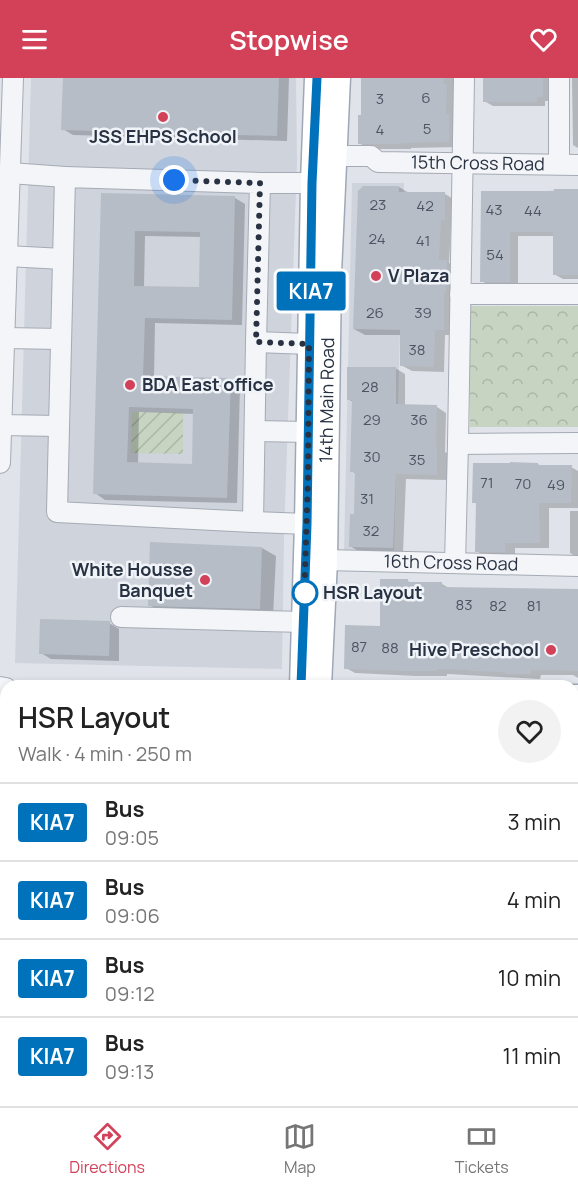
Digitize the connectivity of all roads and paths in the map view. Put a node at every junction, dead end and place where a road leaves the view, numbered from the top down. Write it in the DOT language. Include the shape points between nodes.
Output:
graph roads {
  1 [pos="13,78"];
  2 [pos="317,78"];
  3 [pos="338,78"];
  4 [pos="464,78"];
  5 [pos="559,78"];
  6 [pos="462,162"];
  7 [pos="568,165"];
  8 [pos="321,167"];
  9 [pos="10,173"];
  10 [pos="65,177"];
  11 [pos="260,183"];
  12 [pos="63,260"];
  13 [pos="4,268"];
  14 [pos="460,294"];
  15 [pos="578,294"];
  16 [pos="4,338"];
  17 [pos="60,339"];
  18 [pos="256,342"];
  19 [pos="309,344"];
  20 [pos="1,425"];
  21 [pos="59,426"];
  22 [pos="255,431"];
  23 [pos="309,432"];
  24 [pos="578,443"];
  25 [pos="458,444"];
  26 [pos="0,464"];
  27 [pos="253,522"];
  28 [pos="307,524"];
  29 [pos="325,560"];
  30 [pos="455,563"];
  31 [pos="578,566"];
  32 [pos="121,617"];
  33 [pos="304,622"];
  34 [pos="302,680"];
  35 [pos="319,680"];
  1 -- 9 [label="street"];
  2 -- 8 [label="main road, 14th Main Road"];
  3 -- 8 [label="main road, 14th Main Road"];
  4 -- 6 [label="street"];
  5 -- 7 [label="street"];
  6 -- 7 [label="street, 15th Cross Road"];
  6 -- 8 [label="street, 15th Cross Road" via="378,162 372,169"];
  6 -- 14 [label="street"];
  8 -- 11 [label="street, 15th Cross Road"];
  8 -- 19 [label="main road, 14th Main Road"];
  8 -- 29 [label="main road, 14th Main Road" via="329,273"];
  9 -- 10 [label="street, 15th Cross Road"];
  9 -- 13 [label="street"];
  10 -- 11 [label="street, 15th Cross Road"];
  10 -- 12 [label="street"];
  11 -- 18 [label="street"];
  12 -- 13 [label="street"];
  12 -- 17 [label="street"];
  13 -- 16 [label="street"];
  14 -- 15 [label="street"];
  14 -- 25 [label="street"];
  16 -- 17 [label="street"];
  16 -- 20 [label="street"];
  17 -- 21 [label="street"];
  18 -- 19 [label="street"];
  18 -- 22 [label="street"];
  19 -- 23 [label="main road, 14th Main Road"];
  20 -- 21 [label="street"];
  20 -- 26 [label="street"];
  21 -- 27 [label="street" via="57,512"];
  22 -- 23 [label="street"];
  22 -- 27 [label="street"];
  23 -- 28 [label="main road, 14th Main Road"];
  24 -- 25 [label="street"];
  25 -- 30 [label="street"];
  27 -- 28 [label="street"];
  28 -- 33 [label="main road, 14th Main Road"];
  29 -- 30 [label="street, 16th Cross Road"];
  29 -- 35 [label="main road, 14th Main Road"];
  30 -- 31 [label="street, 16th Cross Road"];
  32 -- 33 [label="street"];
  33 -- 34 [label="main road, 14th Main Road"];
}
